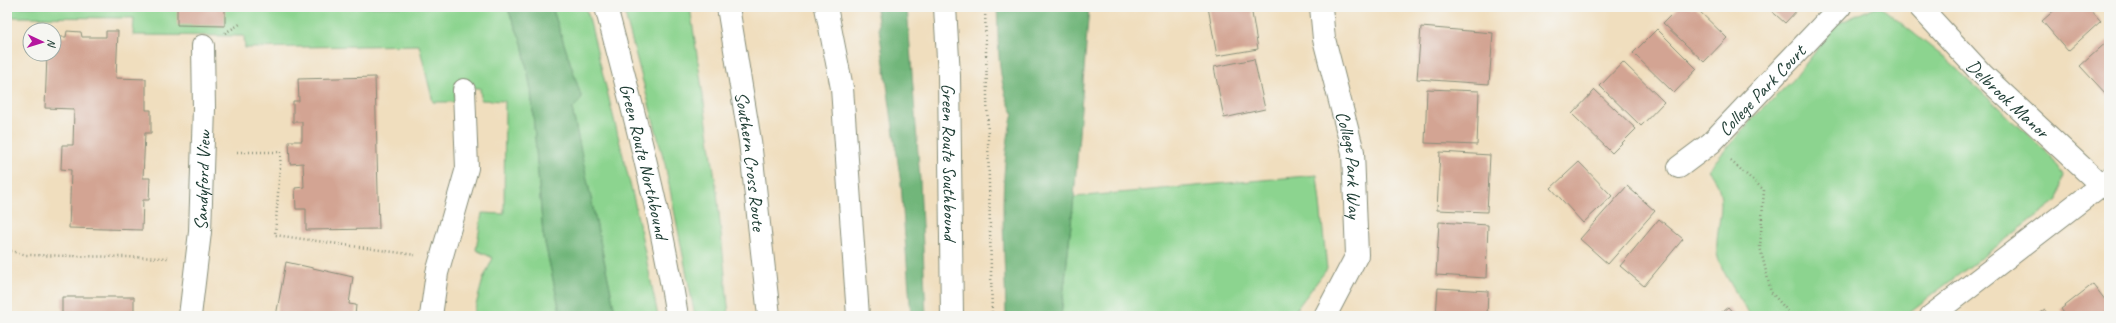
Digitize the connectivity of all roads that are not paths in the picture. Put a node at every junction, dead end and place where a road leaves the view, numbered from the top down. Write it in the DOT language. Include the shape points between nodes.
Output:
graph roads {
  1 [pos="606,7"];
  2 [pos="728,7"];
  3 [pos="826,7"];
  4 [pos="945,7"];
  5 [pos="1321,7"];
  6 [pos="1840,7"];
  7 [pos="1920,7"];
  8 [pos="203,46"];
  9 [pos="464,90"];
  10 [pos="1679,167"];
  11 [pos="2105,182"];
  12 [pos="190,316"];
  13 [pos="431,316"];
  14 [pos="677,316"];
  15 [pos="769,316"];
  16 [pos="858,316"];
  17 [pos="952,316"];
  18 [pos="1325,316"];
  19 [pos="1932,316"];
  1 -- 14 [label="main road, Green Route Northbound" via="643,148"];
  2 -- 15 [label="main road, Southern Cross Route" via="750,141"];
  3 -- 16 [label="main road" via="842,88"];
  4 -- 17 [label="main road, Green Route Southbound" via="949,76"];
  5 -- 18 [label="main road, College Park Way" via="1324,39 1353,152 1357,255"];
  6 -- 10 [label="main road, College Park Court" via="1711,143"];
  7 -- 11 [label="main road, Delbrook Manor" via="1982,74"];
  8 -- 12 [label="main road, Sandyford View" via="200,232"];
  9 -- 13 [label="main road" via="467,168 437,273"];
  11 -- 19 [label="main road, Delbrook Manor"];
}
